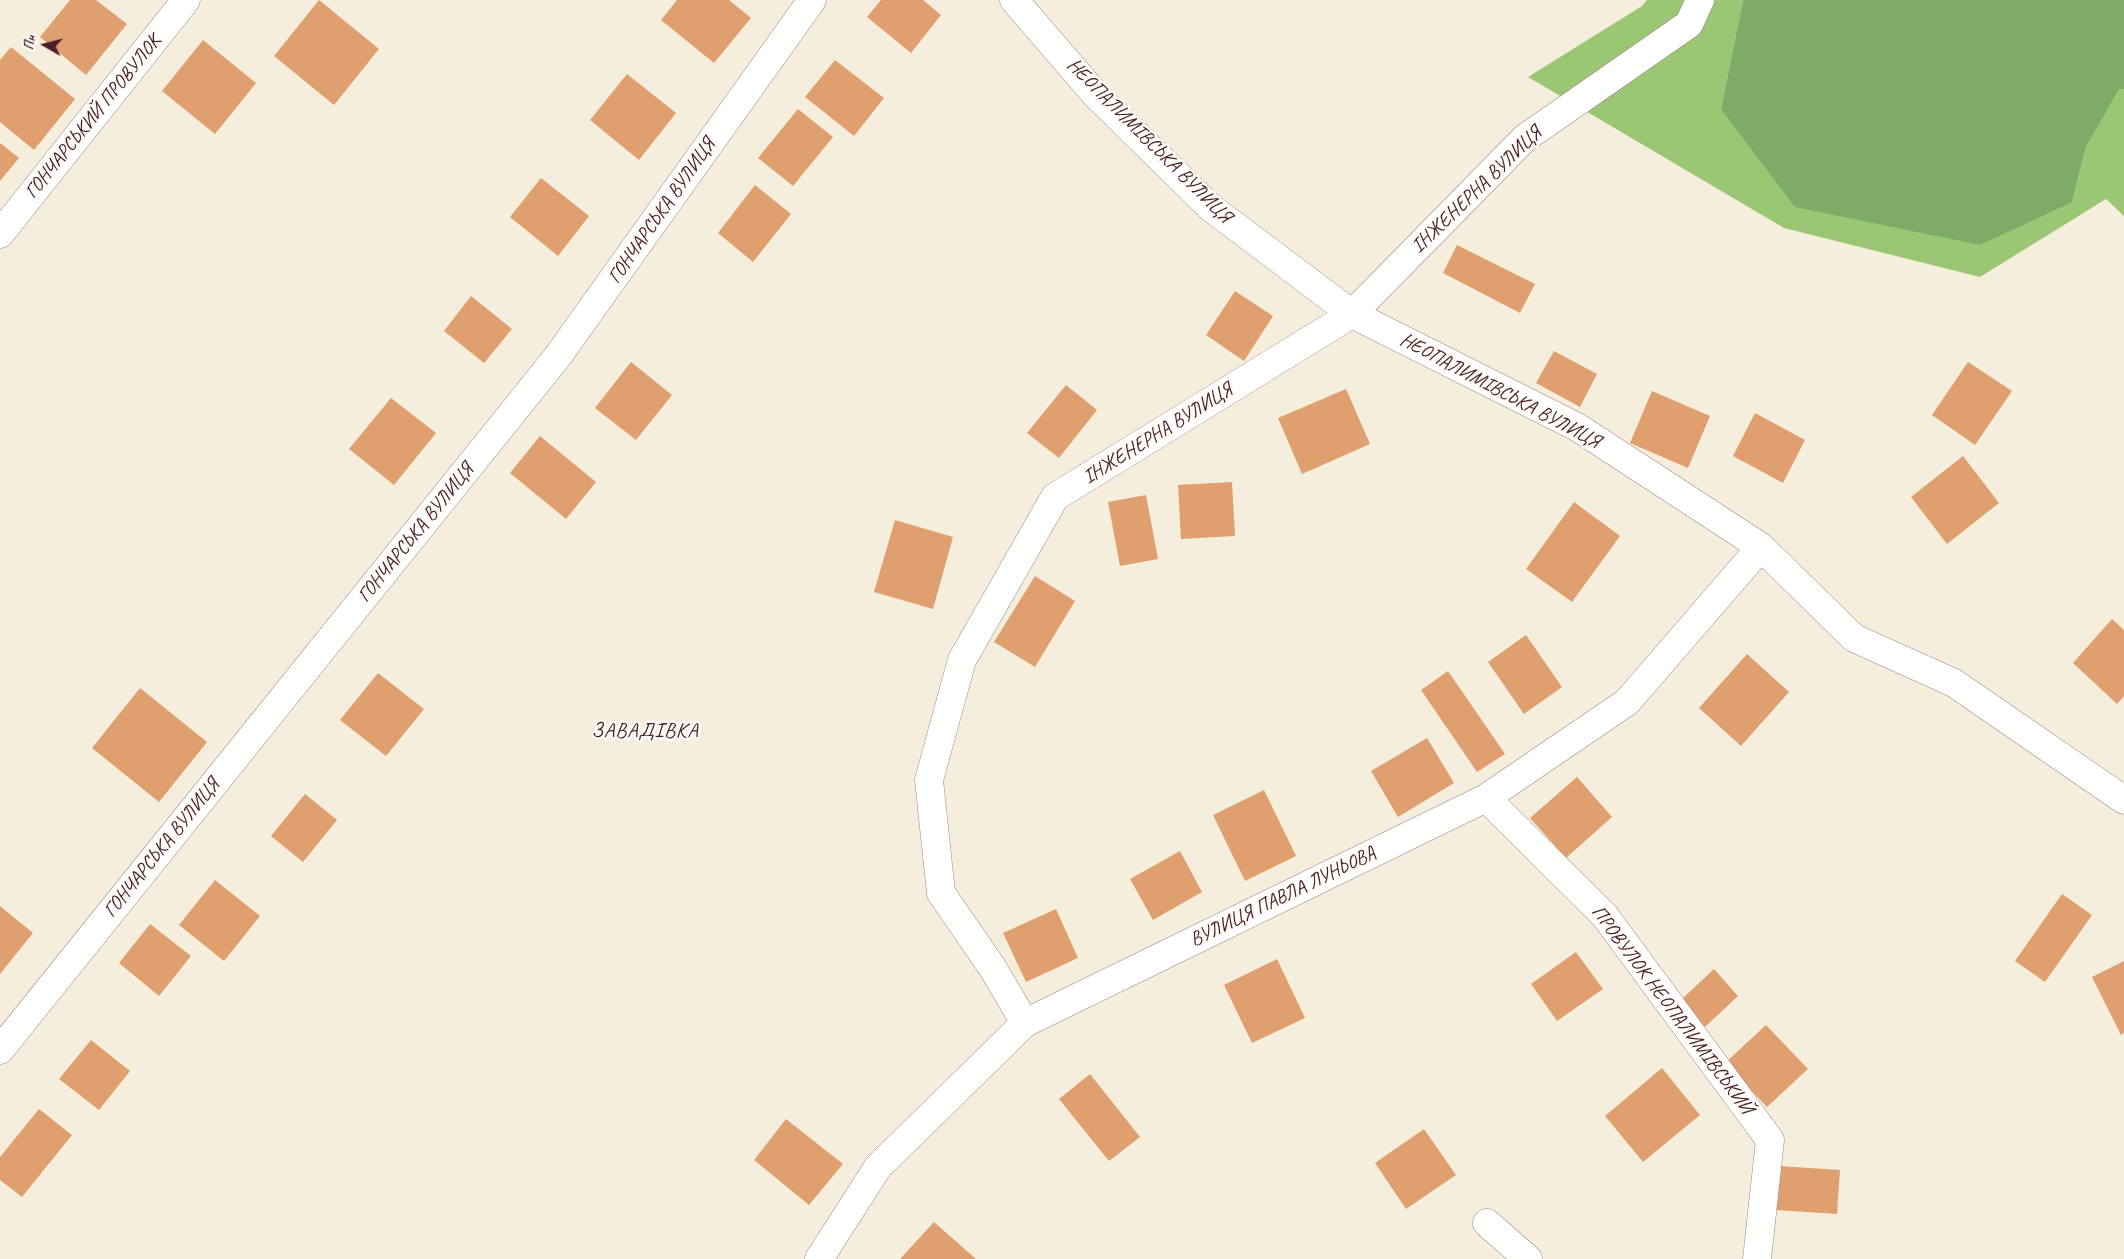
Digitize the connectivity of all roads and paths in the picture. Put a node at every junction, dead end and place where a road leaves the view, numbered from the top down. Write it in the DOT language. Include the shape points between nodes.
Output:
graph roads {
  1 [pos="186,0"];
  2 [pos="812,0"];
  3 [pos="1014,0"];
  4 [pos="1700,0"];
  5 [pos="0,234"];
  6 [pos="1352,314"];
  7 [pos="1761,547"];
  8 [pos="1486,798"];
  9 [pos="2124,800"];
  10 [pos="1025,1023"];
  11 [pos="0,1050"];
  12 [pos="1487,1223"];
  13 [pos="819,1259"];
  14 [pos="1528,1259"];
  15 [pos="1757,1259"];
  1 -- 5 [label="street, ГОНЧАРСЬКИЙ ПРОВУЛОК"];
  2 -- 11 [label="street, ГОНЧАРСЬКА ВУЛИЦЯ" via="558,356"];
  3 -- 6 [label="street, НЕОПАЛИМІВСЬКА ВУЛИЦЯ" via="1096,95 1210,207"];
  4 -- 6 [label="street, ІНЖЕНЕРНА ВУЛИЦЯ" via="1688,24 1525,138"];
  6 -- 7 [label="street, НЕОПАЛИМІВСЬКА ВУЛИЦЯ" via="1577,427"];
  6 -- 10 [label="street, ІНЖЕНЕРНА ВУЛИЦЯ" via="1055,497 962,660 929,780 941,894 992,967"];
  7 -- 8 [label="street, ВУЛИЦЯ ПАВЛА ЛУНЬОВА" via="1627,702"];
  7 -- 9 [label="street, НЕОПАЛИМІВСЬКА ВУЛИЦЯ" via="1854,638 1954,683"];
  8 -- 10 [label="street, ВУЛИЦЯ ПАВЛА ЛУНЬОВА"];
  8 -- 15 [label="street, ПРОВУЛОК НЕОПАЛИМІВСЬКИЙ" via="1605,916 1770,1140"];
  10 -- 13 [label="street, ВУЛИЦЯ ПАВЛА ЛУНЬОВА" via="878,1167"];
  12 -- 14 [label="street"];
}
